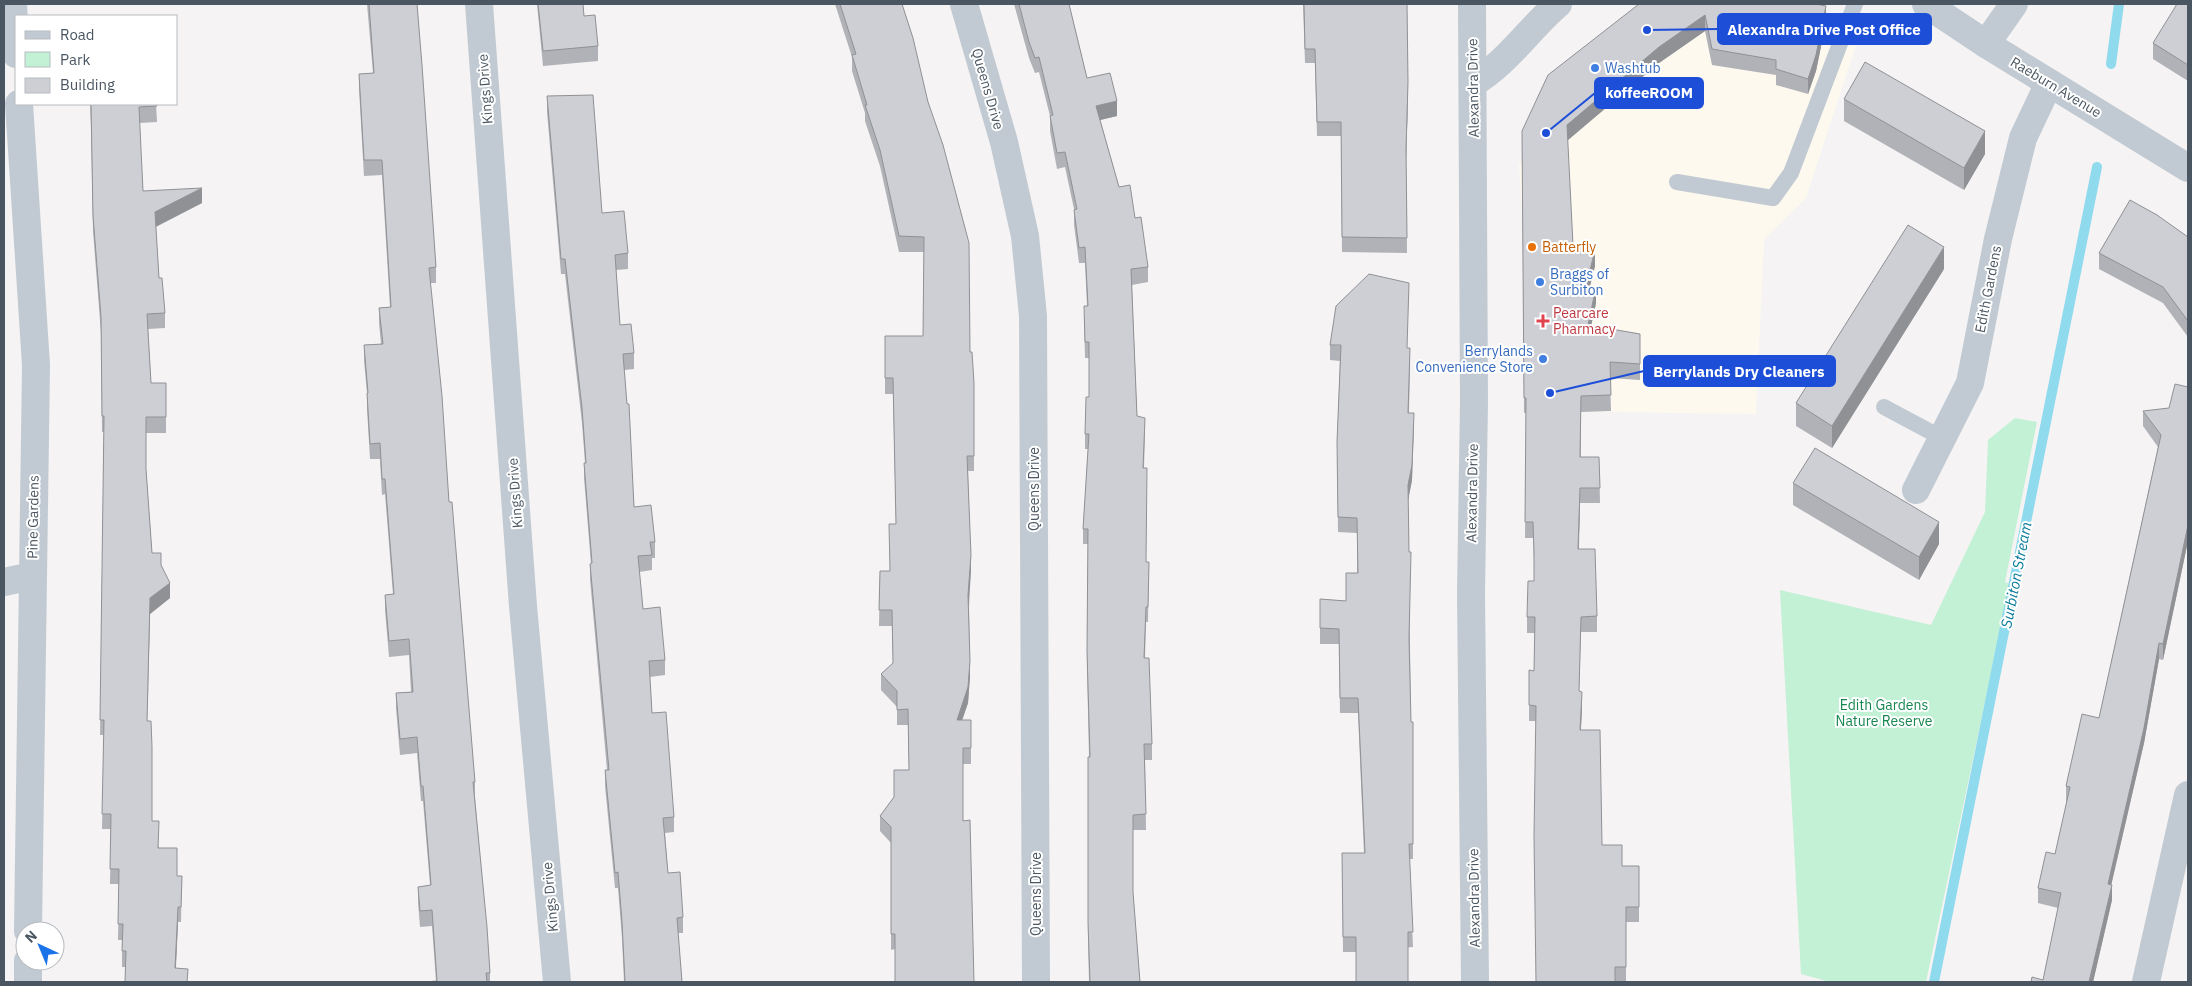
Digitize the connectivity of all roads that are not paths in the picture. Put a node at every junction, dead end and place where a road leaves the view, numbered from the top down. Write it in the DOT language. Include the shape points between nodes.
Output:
graph roads {
  1 [pos="13,4"];
  2 [pos="479,4"];
  3 [pos="964,4"];
  4 [pos="1472,4"];
  5 [pos="1558,4"];
  6 [pos="1855,4"];
  7 [pos="1926,4"];
  8 [pos="2014,4"];
  9 [pos="15,37"];
  10 [pos="1986,44"];
  11 [pos="2049,83"];
  12 [pos="1473,84"];
  13 [pos="20,105"];
  14 [pos="2188,168"];
  15 [pos="1677,182"];
  16 [pos="1884,407"];
  17 [pos="1942,438"];
  18 [pos="1916,490"];
  19 [pos="32,576"];
  20 [pos="4,582"];
  21 [pos="2188,795"];
  22 [pos="28,921"];
  23 [pos="557,982"];
  24 [pos="1036,982"];
  25 [pos="1475,982"];
  26 [pos="2146,982"];
  1 -- 9 [label="street"];
  2 -- 23 [label="street, Kings Drive" via="524,606"];
  3 -- 24 [label="street, Queens Drive" via="1004,142 1026,236 1033,316"];
  4 -- 12 [label="street, Alexandra Drive"];
  5 -- 12 [label="street" via="1489,74"];
  6 -- 15 [label="lane" via="1791,173 1772,198"];
  7 -- 10 [label="street, Raeburn Avenue"];
  8 -- 10 [label="street"];
  10 -- 11 [label="street, Raeburn Avenue"];
  11 -- 14 [label="street, Raeburn Avenue"];
  11 -- 17 [label="street, Edith Gardens" via="2023,138 1998,239 1970,383"];
  12 -- 25 [label="street, Alexandra Drive" via="1471,603"];
  13 -- 19 [label="street, Pine Gardens" via="36,365"];
  16 -- 17 [label="lane"];
  17 -- 18 [label="street, Edith Gardens"];
  19 -- 20 [label="street"];
  19 -- 22 [label="street, Pine Gardens"];
  21 -- 26 [label="street"];
}
